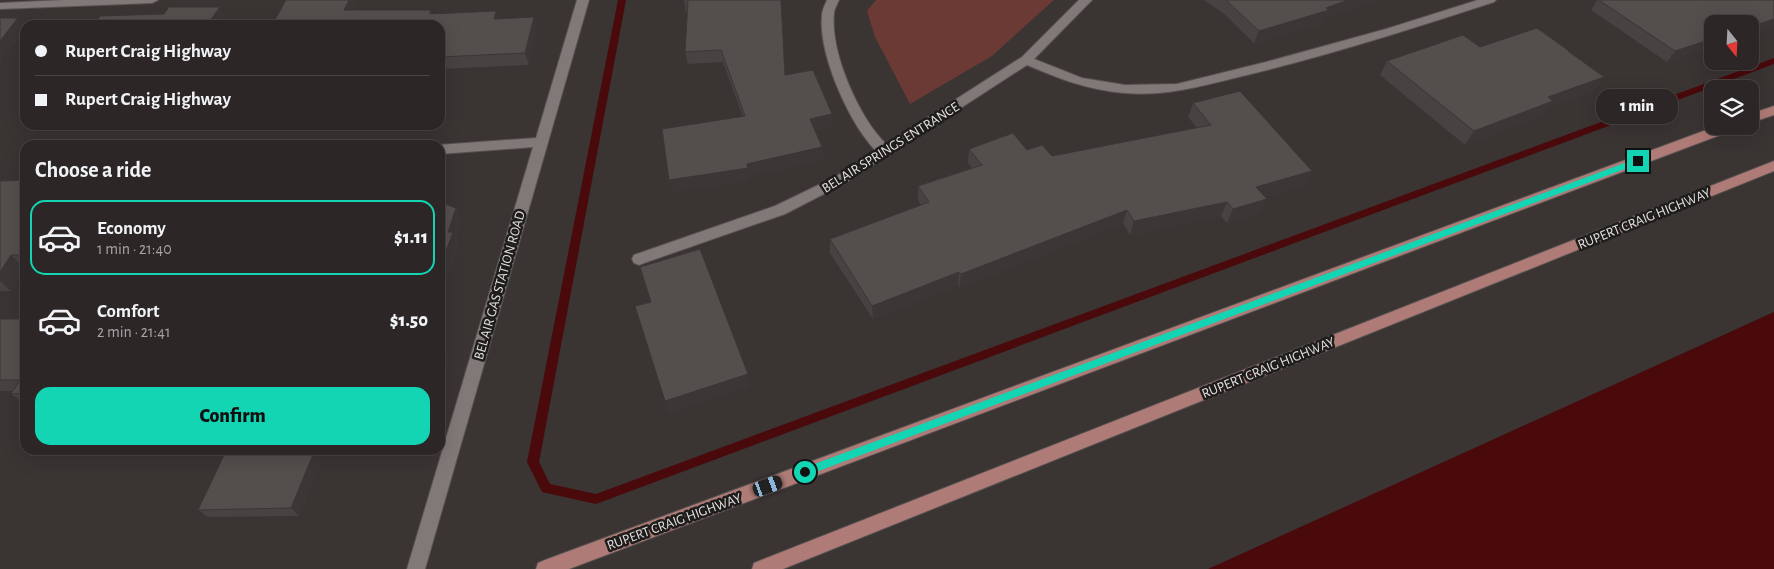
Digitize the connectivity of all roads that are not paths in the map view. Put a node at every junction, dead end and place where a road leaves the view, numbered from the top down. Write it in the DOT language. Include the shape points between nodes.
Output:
graph roads {
  1 [pos="152,0"];
  2 [pos="583,0"];
  3 [pos="833,0"];
  4 [pos="1086,0"];
  5 [pos="1490,0"];
  6 [pos="0,6"];
  7 [pos="1026,60"];
  8 [pos="1774,110"];
  9 [pos="1759,116"];
  10 [pos="1707,135"];
  11 [pos="542,142"];
  12 [pos="445,149"];
  13 [pos="884,151"];
  14 [pos="1774,166"];
  15 [pos="639,259"];
  16 [pos="416,569"];
  17 [pos="545,569"];
  18 [pos="761,569"];
  1 -- 6 [label="street"];
  2 -- 11 [label="street, BEL AIR GAS STATION ROAD"];
  3 -- 13 [label="street" via="829,5 827,30 835,63 869,134"];
  4 -- 7 [label="street, BEL AIR SPRINGS ENTRANCE"];
  5 -- 7 [label="street" via="1268,66 1177,88 1125,90 1080,82"];
  7 -- 13 [label="street, BEL AIR SPRINGS ENTRANCE"];
  8 -- 9 [label="main road"];
  10 -- 17 [label="main road, RUPERT CRAIG HIGHWAY"];
  11 -- 12 [label="street"];
  11 -- 16 [label="street, BEL AIR GAS STATION ROAD"];
  13 -- 15 [label="street, BEL AIR SPRINGS ENTRANCE" via="840,180 780,210"];
  14 -- 18 [label="main road, RUPERT CRAIG HIGHWAY"];
}
